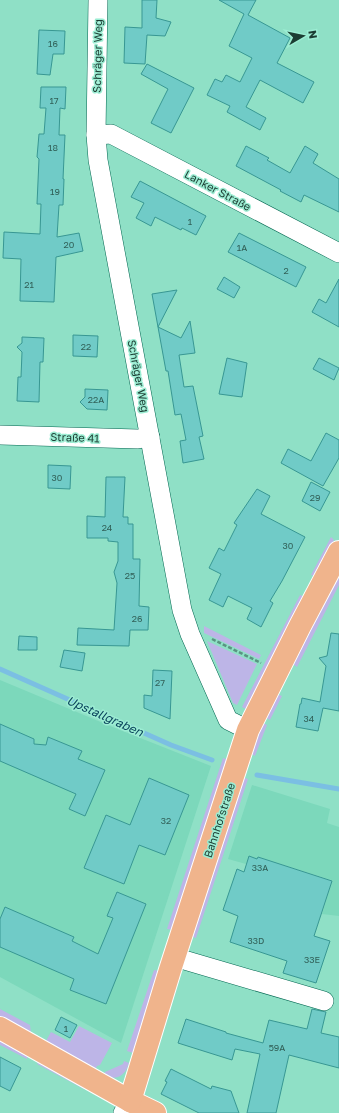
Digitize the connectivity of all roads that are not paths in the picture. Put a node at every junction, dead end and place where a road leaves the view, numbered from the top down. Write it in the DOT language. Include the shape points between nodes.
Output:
graph roads {
  1 [pos="98,0"];
  2 [pos="96,135"];
  3 [pos="339,253"];
  4 [pos="0,435"];
  5 [pos="150,437"];
  6 [pos="337,559"];
  7 [pos="248,730"];
  8 [pos="174,957"];
  9 [pos="324,1001"];
  10 [pos="0,1028"];
  11 [pos="126,1107"];
  12 [pos="155,1113"];
  1 -- 2 [label="street, Schräger Weg"];
  2 -- 3 [label="street, Lanker Straße" via="111,134"];
  2 -- 5 [label="street, Schräger Weg"];
  4 -- 5 [label="street, Straße 41" via="138,439"];
  5 -- 7 [label="street, Schräger Weg" via="182,610 190,634 228,720"];
  6 -- 7 [label="main road, Bahnhofstraße"];
  7 -- 8 [label="main road, Bahnhofstraße"];
  8 -- 9 [label="street"];
  8 -- 11 [label="main road, Bahnhofstraße"];
  10 -- 11 [label="main road"];
  11 -- 12 [label="main road"];
}
